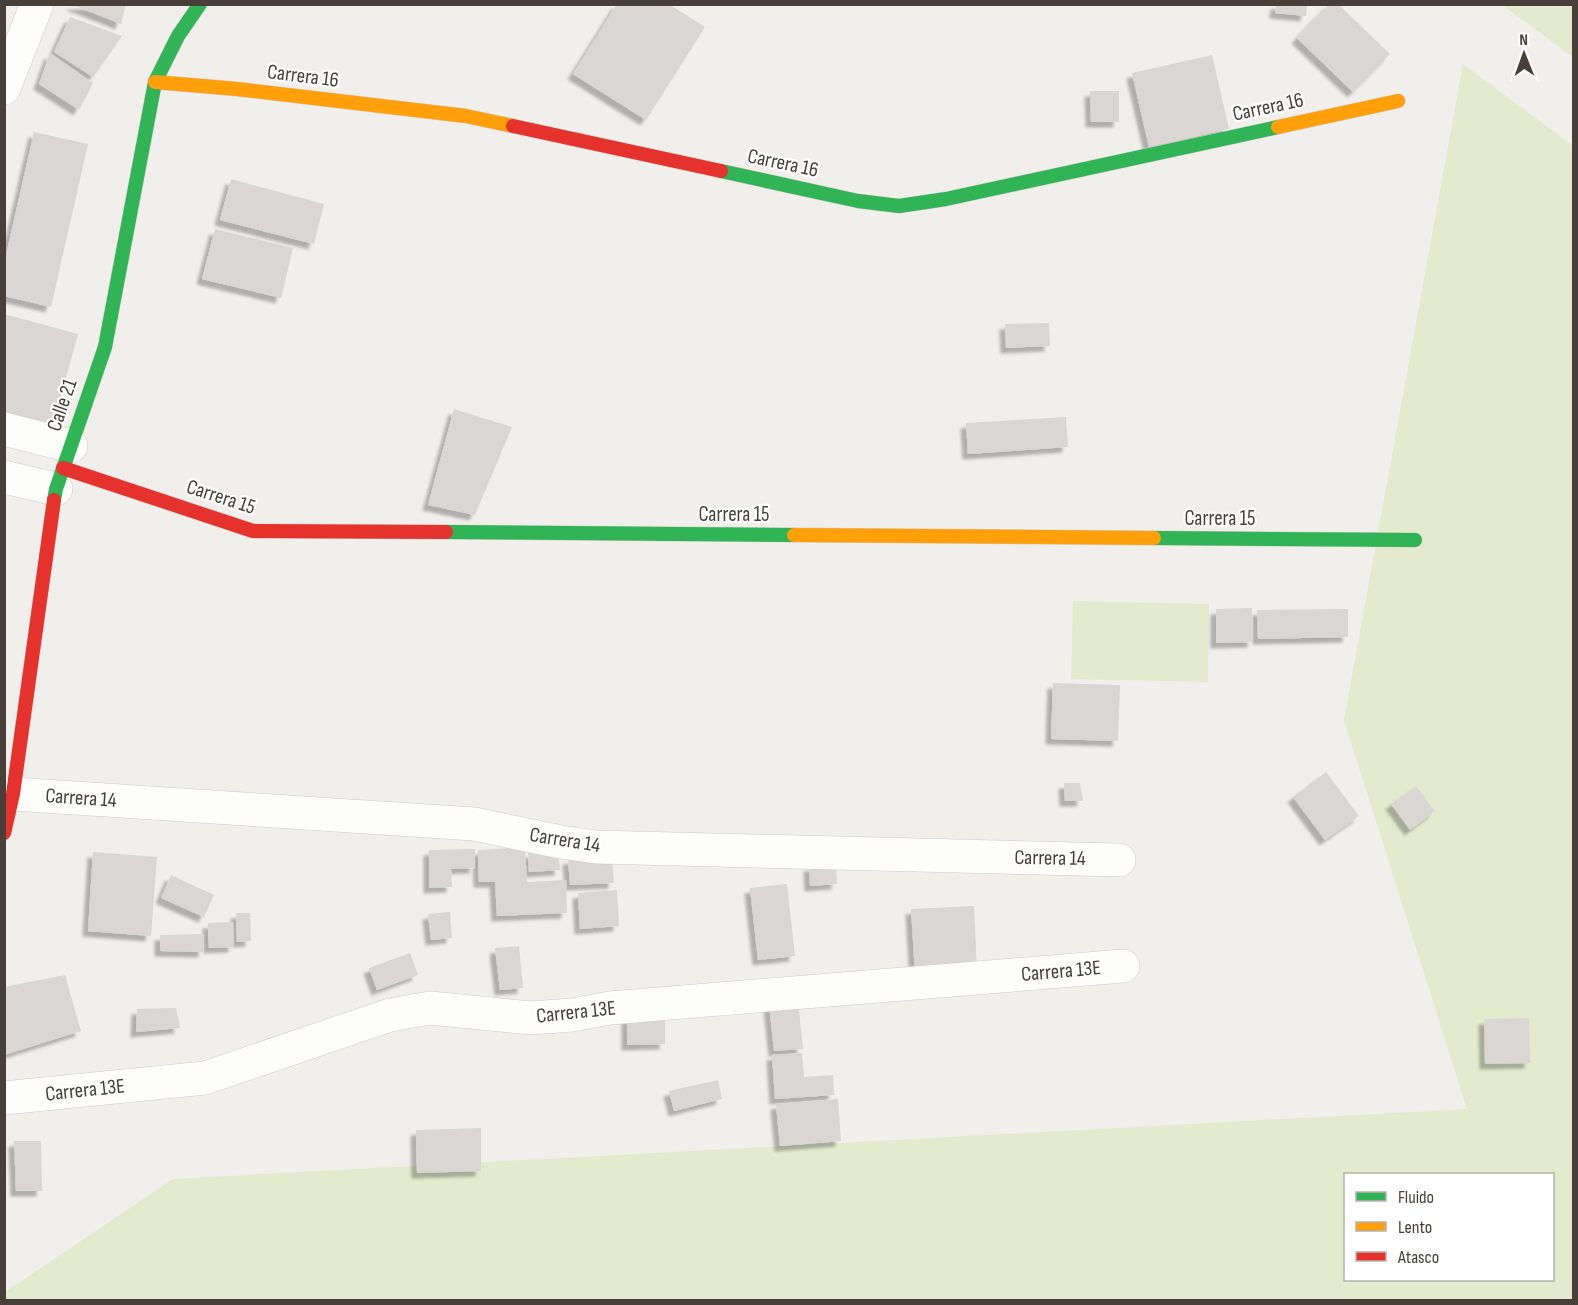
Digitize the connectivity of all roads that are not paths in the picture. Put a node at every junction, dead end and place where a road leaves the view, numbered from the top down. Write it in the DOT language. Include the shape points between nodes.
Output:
graph roads {
  1 [pos="37,4"];
  2 [pos="200,4"];
  3 [pos="155,82"];
  4 [pos="4,88"];
  5 [pos="1398,101"];
  6 [pos="4,429"];
  7 [pos="63,467"];
  8 [pos="4,477"];
  9 [pos="1415,540"];
  10 [pos="13,794"];
  11 [pos="4,832"];
  12 [pos="1119,860"];
  13 [pos="1123,966"];
  14 [pos="4,1098"];
  1 -- 4 [label="street"];
  2 -- 3 [label="street, Calle 21" via="178,36"];
  3 -- 5 [label="street, Carrera 16" via="466,116 858,201 899,206"];
  3 -- 7 [label="street, Calle 21" via="105,347"];
  6 -- 7 [label="street"];
  7 -- 8 [label="street"];
  7 -- 9 [label="street, Carrera 15" via="253,531"];
  7 -- 10 [label="street, Calle 21"];
  10 -- 11 [label="street, Calle 21"];
  10 -- 12 [label="street, Carrera 14" via="474,824 596,847"];
  13 -- 14 [label="street, Carrera 13E" via="610,1008 531,1018 430,1008 390,1015 204,1078"];
}
